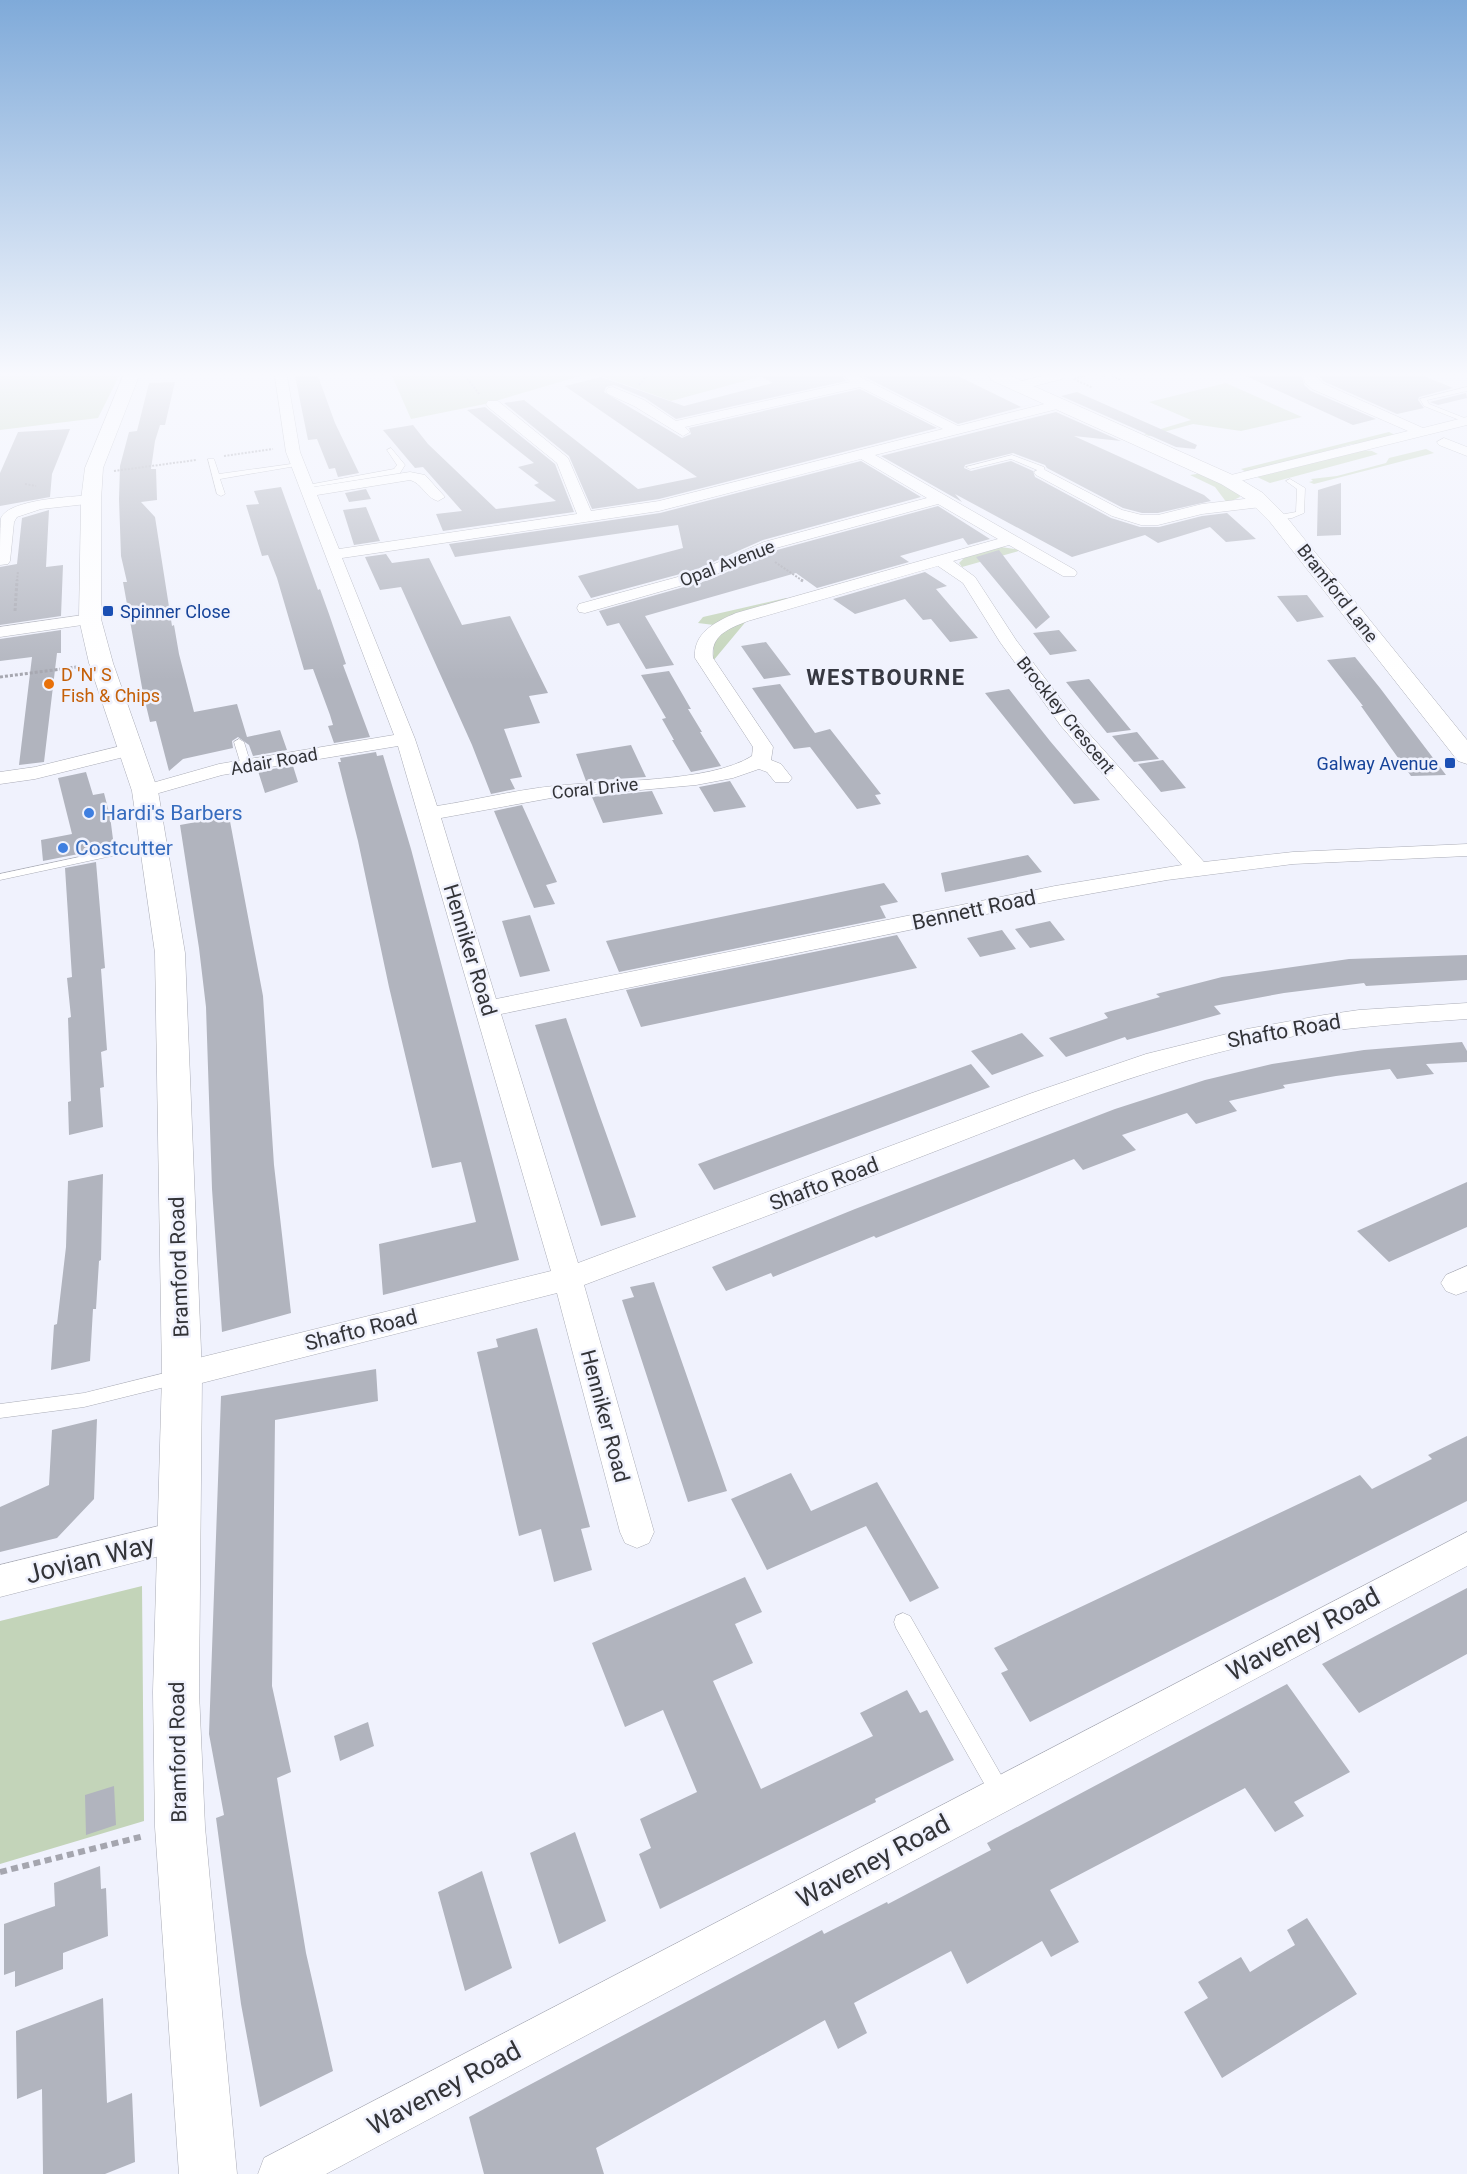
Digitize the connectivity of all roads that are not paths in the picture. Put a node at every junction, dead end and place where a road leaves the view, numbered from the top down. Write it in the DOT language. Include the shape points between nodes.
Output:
graph roads {
  1 [pos="93,477"];
  2 [pos="216,477"];
  3 [pos="303,477"];
  4 [pos="365,477"];
  5 [pos="399,477"];
  6 [pos="418,477"];
  7 [pos="570,477"];
  8 [pos="774,477"];
  9 [pos="902,477"];
  10 [pos="1044,477"];
  11 [pos="1222,477"];
  12 [pos="1238,477"];
  13 [pos="1305,477"];
  14 [pos="1228,480"];
  15 [pos="307,489"];
  16 [pos="1269,489"];
  17 [pos="221,494"];
  18 [pos="438,497"];
  19 [pos="939,499"];
  20 [pos="91,500"];
  21 [pos="586,518"];
  22 [pos="1277,518"];
  23 [pos="1010,540"];
  24 [pos="334,554"];
  25 [pos="941,560"];
  26 [pos="2,561"];
  27 [pos="1069,573"];
  28 [pos="585,608"];
  29 [pos="90,618"];
  30 [pos="7,631"];
  31 [pos="1458,733"];
  32 [pos="405,739"];
  33 [pos="239,742"];
  34 [pos="133,749"];
  35 [pos="1467,756"];
  36 [pos="759,762"];
  37 [pos="246,765"];
  38 [pos="0,778"];
  39 [pos="782,778"];
  40 [pos="145,790"];
  41 [pos="429,814"];
  42 [pos="154,844"];
  43 [pos="1467,850"];
  44 [pos="1197,868"];
  45 [pos="0,877"];
  46 [pos="487,1009"];
  47 [pos="1467,1011"];
  48 [pos="568,1279"];
  49 [pos="182,1375"];
  50 [pos="0,1411"];
  51 [pos="637,1532"];
  52 [pos="179,1537"];
  53 [pos="1467,1548"];
  54 [pos="0,1581"];
  55 [pos="903,1622"];
  56 [pos="1001,1794"];
  57 [pos="208,2174"];
  58 [pos="280,2174"];
  1 -- 20 [label="main road, Bramford Road"];
  2 -- 17 [label="lane"];
  3 -- 15 [label="street, Henniker Road"];
  4 -- 15 [label="lane"];
  5 -- 15 [label="street"];
  6 -- 18 [label="street"];
  7 -- 21 [label="street"];
  8 -- 21 [label="street" via="679,501"];
  9 -- 19 [label="street"];
  10 -- 16 [label="street" via="1117,513 1141,520 1208,508"];
  11 -- 14 [label="main road, Bramford Lane"];
  12 -- 14 [label="street"];
  13 -- 16 [label="street"];
  14 -- 16 [label="main road, Bramford Lane"];
  15 -- 24 [label="street, Henniker Road"];
  16 -- 22 [label="main road, Bramford Lane"];
  16 -- 22 [label="lane" via="1301,488 1300,513"];
  19 -- 23 [label="street"];
  19 -- 28 [label="street, Opal Avenue" via="770,545 702,575 614,594"];
  20 -- 26 [label="street" via="39,505 11,514 6,522"];
  20 -- 29 [label="main road, Bramford Road"];
  21 -- 24 [label="street"];
  22 -- 31 [label="main road, Bramford Lane"];
  23 -- 25 [label="street"];
  23 -- 27 [label="street" via="1044,565"];
  24 -- 32 [label="street, Henniker Road"];
  25 -- 36 [label="street" via="803,590 715,630 703,652 762,747"];
  25 -- 44 [label="street, Brockley Crescent" via="965,576 1068,722"];
  29 -- 30 [label="street"];
  29 -- 34 [label="main road, Bramford Road" via="101,663"];
  31 -- 35 [label="main road, Bramford Lane"];
  32 -- 37 [label="street, Adair Road"];
  32 -- 41 [label="street, Henniker Road"];
  33 -- 37 [label="lane"];
  34 -- 38 [label="street"];
  34 -- 40 [label="main road, Bramford Road"];
  36 -- 39 [label="street" via="774,768"];
  36 -- 41 [label="street, Coral Drive" via="733,773 543,793"];
  37 -- 40 [label="street, Adair Road"];
  40 -- 42 [label="main road, Bramford Road"];
  41 -- 46 [label="street, Henniker Road"];
  42 -- 45 [label="lane"];
  42 -- 49 [label="main road, Bramford Road" via="170,953"];
  43 -- 44 [label="street, Bennett Road" via="1293,858"];
  44 -- 46 [label="street, Bennett Road" via="1055,893"];
  46 -- 48 [label="street, Henniker Road"];
  47 -- 48 [label="street, Shafto Road" via="1324,1023 1247,1036 1155,1060 1041,1099"];
  48 -- 49 [label="street, Shafto Road"];
  48 -- 51 [label="street, Henniker Road"];
  49 -- 50 [label="lane" via="84,1400"];
  49 -- 52 [label="main road, Bramford Road"];
  52 -- 54 [label="street, Jovian Way"];
  52 -- 57 [label="main road, Bramford Road" via="176,1692 180,1827"];
  53 -- 56 [label="street, Waveney Road"];
  55 -- 56 [label="lane"];
  56 -- 58 [label="street, Waveney Road"];
}
